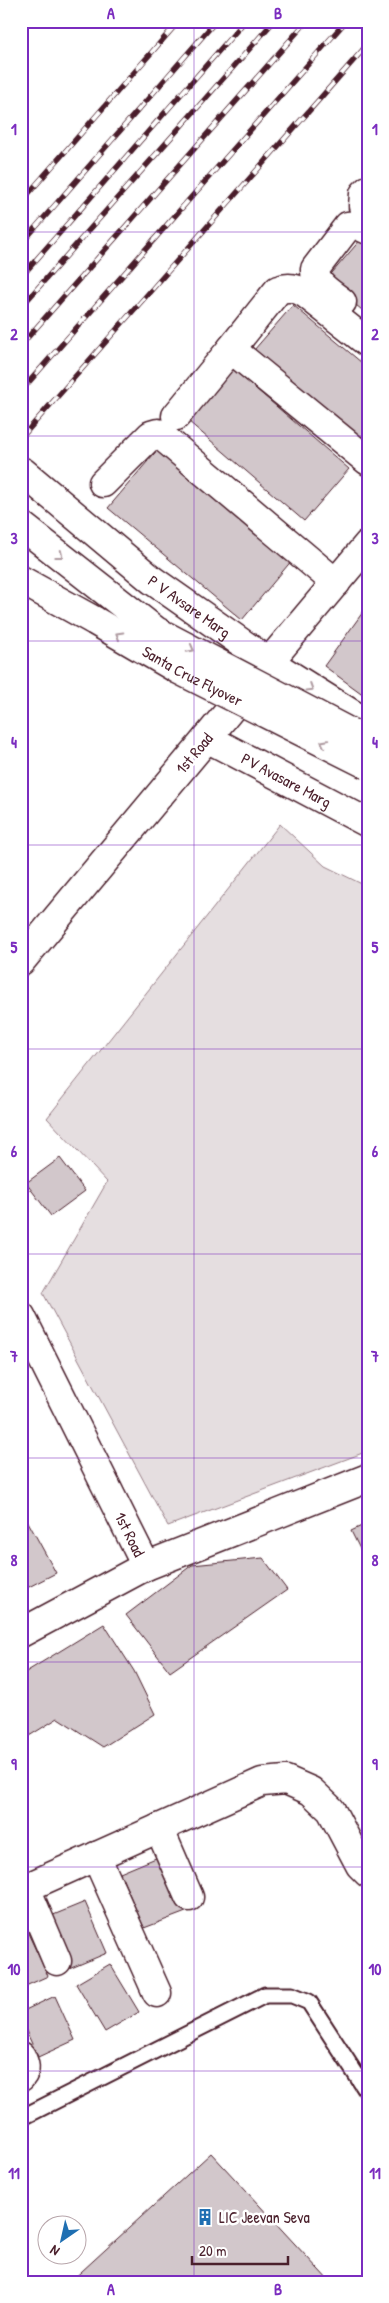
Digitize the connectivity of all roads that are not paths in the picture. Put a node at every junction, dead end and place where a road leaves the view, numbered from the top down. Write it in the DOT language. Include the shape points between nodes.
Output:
graph roads {
  1 [pos="368,190"];
  2 [pos="368,210"];
  3 [pos="368,230"];
  4 [pos="368,324"];
  5 [pos="368,343"];
  6 [pos="231,349"];
  7 [pos="176,416"];
  8 [pos="368,461"];
  9 [pos="23,472"];
  10 [pos="103,483"];
  11 [pos="21,525"];
  12 [pos="366,550"];
  13 [pos="21,580"];
  14 [pos="336,583"];
  15 [pos="269,662"];
  16 [pos="368,724"];
  17 [pos="207,738"];
  18 [pos="368,742"];
  19 [pos="368,765"];
  20 [pos="368,823"];
  21 [pos="21,961"];
  22 [pos="21,1316"];
  23 [pos="368,1478"];
  24 [pos="146,1566"];
  25 [pos="21,1633"];
  26 [pos="159,1828"];
  27 [pos="96,1856"];
  28 [pos="368,1873"];
  29 [pos="23,1889"];
  30 [pos="189,1896"];
  31 [pos="57,1961"];
  32 [pos="157,1993"];
  33 [pos="21,2056"];
  34 [pos="21,2077"];
  35 [pos="368,2093"];
  36 [pos="21,2118"];
  1 -- 2 [label="street" via="364,194 363,206"];
  3 -- 4 [label="street" via="358,225 348,226 315,269 315,277"];
  5 -- 6 [label="street" via="306,294 287,287 278,290"];
  6 -- 7 [label="street"];
  6 -- 8 [label="street"];
  9 -- 15 [label="street, P V Avsare Marg" via="152,580"];
  10 -- 14 [label="street" via="150,435 158,433"];
  11 -- 18 [label="street, one-way, bridge" via="156,631"];
  12 -- 14 [label="street, 1st Road"];
  19 -- 13 [label="street, Santa Cruz Flyover, one-way, bridge" via="179,670"];
  14 -- 15 [label="street, 1st Road"];
  15 -- 16 [label="street, P V Avsare Marg, one-way"];
  15 -- 17 [label="street, 1st Road"];
  17 -- 20 [label="street, PV Avasare Marg"];
  17 -- 21 [label="street, 1st Road"];
  22 -- 24 [label="street, 1st Road"];
  23 -- 24 [label="street, 1st Road"];
  24 -- 25 [label="street"];
  26 -- 27 [label="street"];
  26 -- 28 [label="street" via="262,1782 286,1780 311,1791 332,1810 360,1865"];
  26 -- 30 [label="street"];
  27 -- 29 [label="street"];
  27 -- 32 [label="street"];
  29 -- 31 [label="street"];
  33 -- 34 [label="street" via="25,2072"];
  35 -- 36 [label="lane" via="309,2002 292,1995 265,1995"];
}
